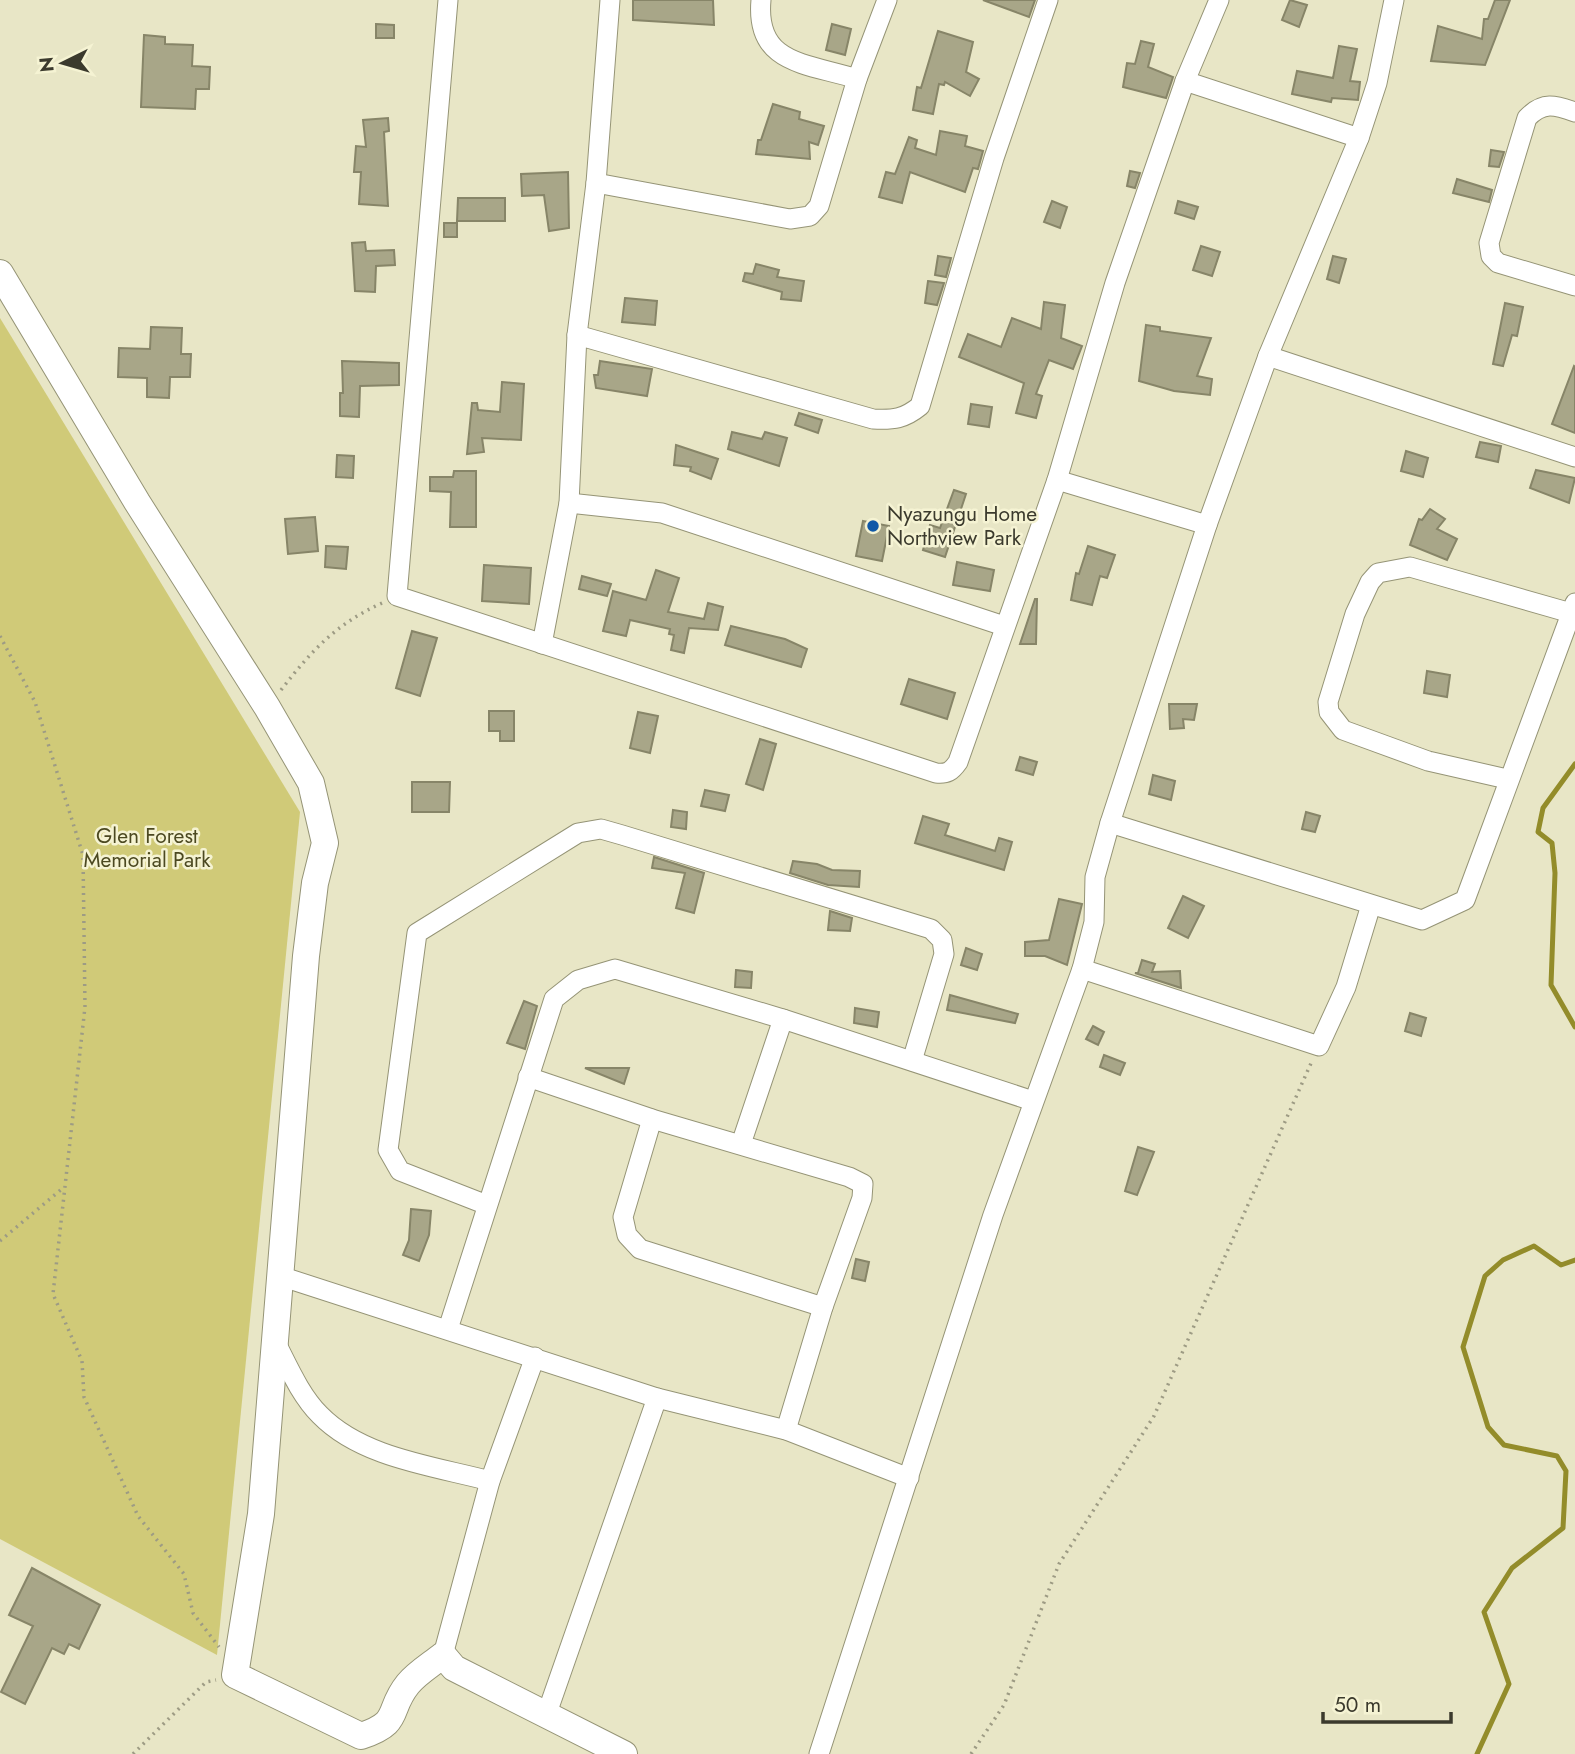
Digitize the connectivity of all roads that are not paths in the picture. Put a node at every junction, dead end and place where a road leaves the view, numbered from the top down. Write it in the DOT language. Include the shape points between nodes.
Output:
graph roads {
  1 [pos="448,0"];
  2 [pos="610,0"];
  3 [pos="761,0"];
  4 [pos="887,0"];
  5 [pos="1048,0"];
  6 [pos="1219,0"];
  7 [pos="1394,0"];
  8 [pos="857,79"];
  9 [pos="1185,81"];
  10 [pos="1575,112"];
  11 [pos="1359,138"];
  12 [pos="596,183"];
  13 [pos="0,273"];
  14 [pos="1575,286"];
  15 [pos="577,335"];
  16 [pos="1268,356"];
  17 [pos="1575,457"];
  18 [pos="1057,480"];
  19 [pos="569,503"];
  20 [pos="1207,526"];
  21 [pos="1573,608"];
  22 [pos="1004,626"];
  23 [pos="542,644"];
  24 [pos="1507,779"];
  25 [pos="1110,823"];
  26 [pos="1371,905"];
  27 [pos="1083,969"];
  28 [pos="783,1019"];
  29 [pos="912,1061"];
  30 [pos="528,1077"];
  31 [pos="1033,1101"];
  32 [pos="652,1119"];
  33 [pos="741,1144"];
  34 [pos="487,1205"];
  35 [pos="280,1276"];
  36 [pos="823,1307"];
  37 [pos="448,1329"];
  38 [pos="275,1339"];
  39 [pos="535,1357"];
  40 [pos="657,1398"];
  41 [pos="786,1430"];
  42 [pos="909,1478"];
  43 [pos="490,1481"];
  44 [pos="443,1656"];
  45 [pos="547,1713"];
  46 [pos="624,1754"];
  47 [pos="819,1754"];
  1 -- 23 [label="street" via="397,596"];
  2 -- 12 [label="street"];
  3 -- 8 [label="street" via="763,36 771,47 782,55"];
  4 -- 8 [label="street"];
  5 -- 15 [label="street" via="920,406 907,417 873,419"];
  6 -- 9 [label="street"];
  7 -- 11 [label="street" via="1377,83"];
  8 -- 12 [label="street" via="819,206 810,216 790,219"];
  9 -- 11 [label="street"];
  9 -- 18 [label="street" via="1115,283"];
  10 -- 14 [label="street" via="1544,105 1527,118 1489,243 1491,256 1498,263"];
  11 -- 16 [label="street"];
  12 -- 15 [label="street"];
  13 -- 35 [label="street" via="311,783 325,843 306,956"];
  15 -- 19 [label="street"];
  16 -- 17 [label="street"];
  16 -- 20 [label="street"];
  18 -- 20 [label="street"];
  18 -- 22 [label="street"];
  19 -- 22 [label="street" via="662,513"];
  19 -- 23 [label="street"];
  20 -- 25 [label="street"];
  21 -- 24 [label="street"];
  21 -- 24 [label="street" via="1410,567 1378,573 1355,614 1328,702 1333,721 1343,730 1428,761"];
  22 -- 23 [label="street" via="958,762 945,774"];
  24 -- 26 [label="street" via="1465,900 1422,920"];
  25 -- 26 [label="street"];
  25 -- 27 [label="street" via="1095,877 1094,922"];
  26 -- 27 [label="street" via="1346,987 1319,1046"];
  27 -- 31 [label="street"];
  28 -- 29 [label="street"];
  28 -- 30 [label="street" via="615,969 578,980 554,999"];
  28 -- 33 [label="street"];
  29 -- 31 [label="street"];
  29 -- 34 [label="street" via="944,954 942,940 930,929 601,829 579,833 417,933 388,1150 400,1171"];
  30 -- 32 [label="street"];
  30 -- 34 [label="street"];
  31 -- 42 [label="street"];
  32 -- 33 [label="street"];
  32 -- 36 [label="street" via="622,1217 627,1235 640,1249"];
  33 -- 36 [label="street" via="863,1184"];
  34 -- 37 [label="street"];
  35 -- 37 [label="street"];
  35 -- 38 [label="street"];
  36 -- 41 [label="street"];
  37 -- 39 [label="street"];
  38 -- 43 [label="street" via="293,1378 320,1415 360,1445"];
  38 -- 44 [label="street" via="261,1514 235,1675 361,1736 381,1729 392,1718 407,1685"];
  39 -- 40 [label="street"];
  39 -- 43 [label="street"];
  40 -- 41 [label="street"];
  40 -- 45 [label="street"];
  41 -- 42 [label="street"];
  42 -- 47 [label="street"];
  43 -- 44 [label="street"];
  44 -- 45 [label="street" via="454,1668"];
  45 -- 46 [label="street"];
}
